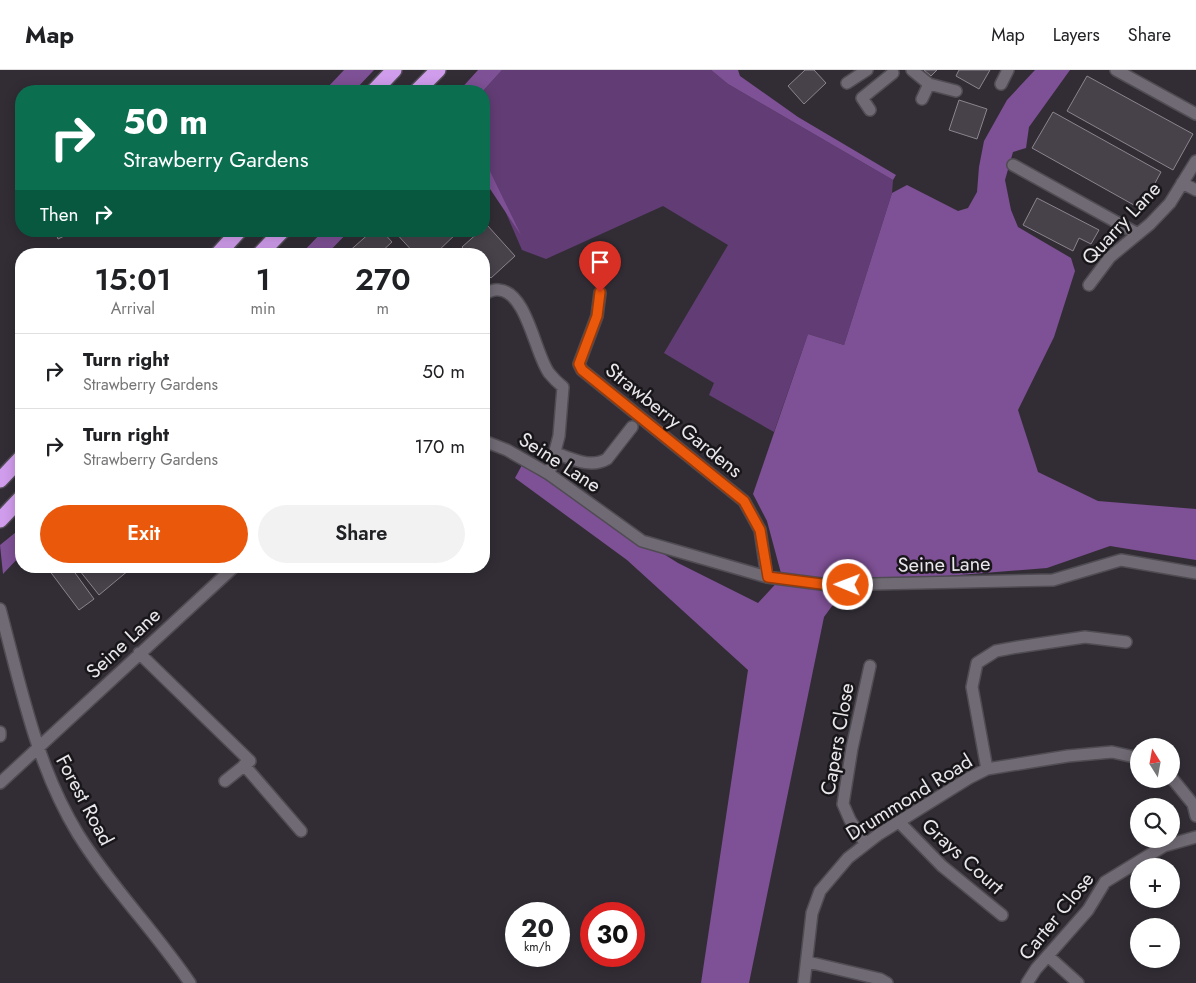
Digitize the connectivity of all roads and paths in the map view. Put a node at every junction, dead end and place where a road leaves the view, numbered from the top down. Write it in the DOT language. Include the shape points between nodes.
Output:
graph roads {
  1 [pos="394,70"];
  2 [pos="438,70"];
  3 [pos="867,70"];
  4 [pos="912,70"];
  5 [pos="1008,70"];
  6 [pos="1116,70"];
  7 [pos="891,71"];
  8 [pos="848,84"];
  9 [pos="929,84"];
  10 [pos="1001,84"];
  11 [pos="380,85"];
  12 [pos="423,85"];
  13 [pos="956,91"];
  14 [pos="922,99"];
  15 [pos="870,110"];
  16 [pos="1196,114"];
  17 [pos="1196,161"];
  18 [pos="1013,165"];
  19 [pos="1182,183"];
  20 [pos="1196,190"];
  21 [pos="1138,234"];
  22 [pos="234,237"];
  23 [pos="276,237"];
  24 [pos="223,248"];
  25 [pos="266,248"];
  26 [pos="1089,285"];
  27 [pos="490,292"];
  28 [pos="600,292"];
  29 [pos="632,427"];
  30 [pos="490,443"];
  31 [pos="555,453"];
  32 [pos="15,464"];
  33 [pos="549,474"];
  34 [pos="0,480"];
  35 [pos="15,504"];
  36 [pos="0,520"];
  37 [pos="227,573"];
  38 [pos="1196,573"];
  39 [pos="768,577"];
  40 [pos="0,609"];
  41 [pos="1126,642"];
  42 [pos="139,653"];
  43 [pos="870,666"];
  44 [pos="37,749"];
  45 [pos="1130,756"];
  46 [pos="244,765"];
  47 [pos="987,769"];
  48 [pos="225,781"];
  49 [pos="0,783"];
  50 [pos="1180,788"];
  51 [pos="1196,816"];
  52 [pos="900,823"];
  53 [pos="301,831"];
  54 [pos="1196,837"];
  55 [pos="866,843"];
  56 [pos="994,914"];
  57 [pos="1048,956"];
  58 [pos="808,962"];
  59 [pos="190,983"];
  60 [pos="804,983"];
  61 [pos="887,983"];
  62 [pos="1027,983"];
  63 [pos="1078,983"];
  1 -- 11 [label="highway"];
  2 -- 12 [label="highway"];
  3 -- 8 [label="street"];
  4 -- 9 [label="street"];
  5 -- 10 [label="street"];
  6 -- 16 [label="street"];
  7 -- 15 [label="street" via="862,98"];
  9 -- 13 [label="street"];
  9 -- 14 [label="street"];
  17 -- 19 [label="street, Quarry Lane"];
  18 -- 21 [label="street"];
  19 -- 20 [label="street"];
  19 -- 21 [label="street, Quarry Lane" via="1170,202"];
  21 -- 26 [label="street, Quarry Lane" via="1110,257"];
  22 -- 24 [label="highway"];
  23 -- 25 [label="highway"];
  27 -- 31 [label="street" via="505,291 515,300 549,373 563,387"];
  28 -- 39 [label="street, Strawberry Gardens" via="597,316 579,364 582,370 744,501 760,530"];
  29 -- 31 [label="street" via="601,463 581,462"];
  30 -- 33 [label="street, Seine Lane"];
  31 -- 33 [label="street"];
  32 -- 34 [label="highway"];
  33 -- 39 [label="street, Seine Lane" via="642,541"];
  35 -- 36 [label="highway"];
  37 -- 42 [label="street, Seine Lane"];
  38 -- 39 [label="street, Seine Lane" via="1121,560 1053,580 821,584"];
  40 -- 44 [label="street, Forest Road"];
  41 -- 47 [label="street" via="1085,637 996,651 977,663 972,686"];
  42 -- 44 [label="street, Seine Lane"];
  42 -- 46 [label="street" via="250,761"];
  43 -- 55 [label="street, Capers Close" via="843,804"];
  44 -- 49 [label="street, Seine Lane"];
  44 -- 59 [label="street, Forest Road" via="78,834 107,878"];
  45 -- 47 [label="street, Drummond Road" via="1112,752 1068,756"];
  46 -- 48 [label="street"];
  46 -- 53 [label="street"];
  47 -- 52 [label="street, Drummond Road"];
  50 -- 51 [label="street" via="1193,804"];
  52 -- 55 [label="street, Drummond Road"];
  52 -- 56 [label="street, Grays Court"];
  54 -- 57 [label="street, Carter Close" via="1164,846 1105,882 1088,910"];
  55 -- 58 [label="street, Drummond Road" via="848,858 820,891 812,913"];
  57 -- 62 [label="street, Carter Close"];
  57 -- 63 [label="street"];
  58 -- 60 [label="street, Drummond Road"];
  58 -- 61 [label="street" via="880,978"];
}
